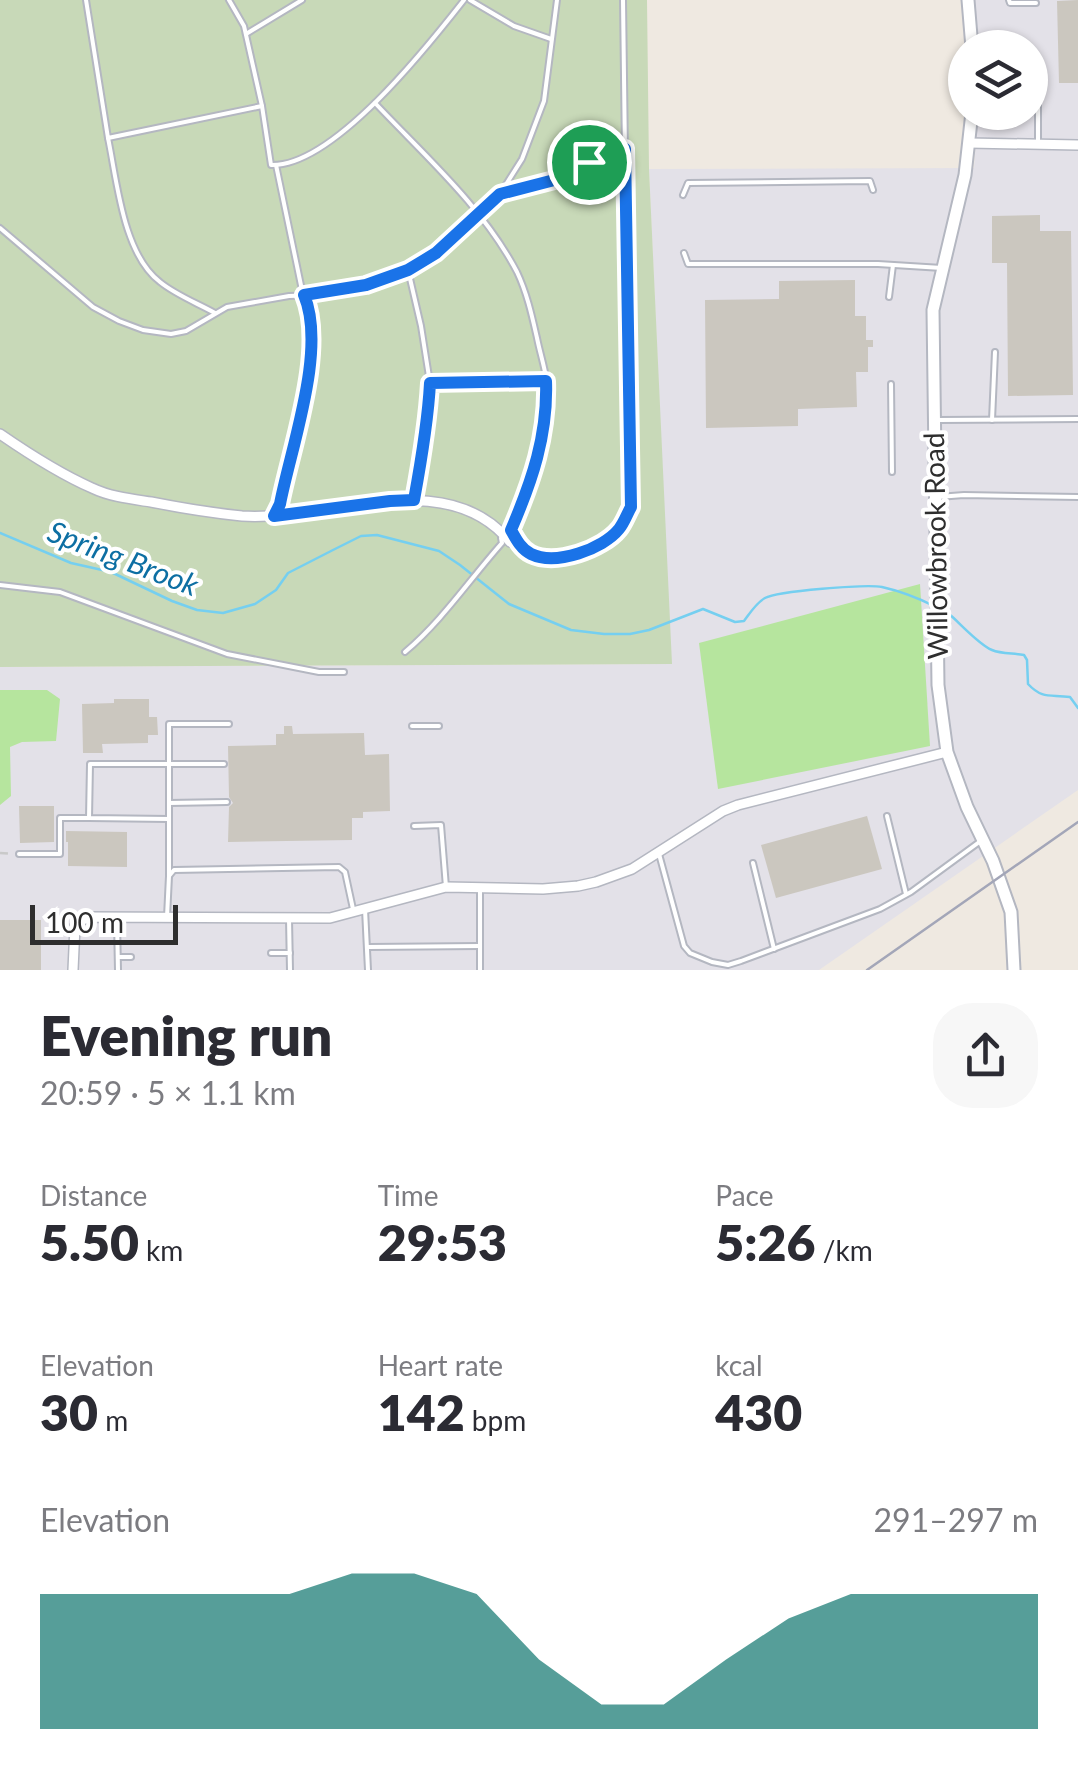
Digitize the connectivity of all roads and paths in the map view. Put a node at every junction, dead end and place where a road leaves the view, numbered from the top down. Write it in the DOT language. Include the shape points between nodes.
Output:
graph roads {
  1 [pos="86,0"];
  2 [pos="229,0"];
  3 [pos="302,0"];
  4 [pos="467,0"];
  5 [pos="557,0"];
  6 [pos="623,0"];
  7 [pos="968,0"];
  8 [pos="1009,0"];
  9 [pos="1036,3"];
  10 [pos="970,30"];
  11 [pos="246,34"];
  12 [pos="552,40"];
  13 [pos="375,103"];
  14 [pos="262,106"];
  15 [pos="970,130"];
  16 [pos="1038,130"];
  17 [pos="108,138"];
  18 [pos="969,144"];
  19 [pos="1038,145"];
  20 [pos="1078,145"];
  21 [pos="625,151"];
  22 [pos="276,165"];
  23 [pos="873,190"];
  24 [pos="500,194"];
  25 [pos="684,195"];
  26 [pos="478,215"];
  27 [pos="0,228"];
  28 [pos="684,253"];
  29 [pos="893,265"];
  30 [pos="942,268"];
  31 [pos="408,270"];
  32 [pos="304,295"];
  33 [pos="889,297"];
  34 [pos="216,313"];
  35 [pos="994,352"];
  36 [pos="546,381"];
  37 [pos="430,383"];
  38 [pos="891,384"];
  39 [pos="1078,419"];
  40 [pos="934,420"];
  41 [pos="992,420"];
  42 [pos="0,434"];
  43 [pos="892,472"];
  44 [pos="934,497"];
  45 [pos="1078,497"];
  46 [pos="414,500"];
  47 [pos="274,516"];
  48 [pos="505,529"];
  49 [pos="510,542"];
  50 [pos="0,584"];
  51 [pos="405,652"];
  52 [pos="344,672"];
  53 [pos="229,724"];
  54 [pos="412,726"];
  55 [pos="439,726"];
  56 [pos="946,752"];
  57 [pos="170,764"];
  58 [pos="224,764"];
  59 [pos="227,802"];
  60 [pos="170,803"];
  61 [pos="887,816"];
  62 [pos="89,818"];
  63 [pos="169,819"];
  64 [pos="414,826"];
  65 [pos="982,840"];
  66 [pos="0,854"];
  67 [pos="19,854"];
  68 [pos="659,854"];
  69 [pos="753,864"];
  70 [pos="169,876"];
  71 [pos="446,887"];
  72 [pos="480,888"];
  73 [pos="906,894"];
  74 [pos="360,911"];
  75 [pos="117,917"];
  76 [pos="167,917"];
  77 [pos="288,919"];
  78 [pos="480,946"];
  79 [pos="368,947"];
  80 [pos="774,950"];
  81 [pos="271,953"];
  82 [pos="290,953"];
  83 [pos="118,957"];
  84 [pos="131,957"];
  85 [pos="73,970"];
  86 [pos="118,970"];
  87 [pos="290,970"];
  88 [pos="368,970"];
  89 [pos="480,970"];
  90 [pos="1014,970"];
  1 -- 17 [label="lane"];
  2 -- 11 [label="lane"];
  3 -- 11 [label="lane"];
  4 -- 12 [label="lane"];
  4 -- 13 [label="lane"];
  5 -- 12 [label="lane"];
  6 -- 21 [label="lane"];
  7 -- 10 [label="street"];
  8 -- 9 [label="lane"];
  11 -- 14 [label="lane"];
  12 -- 24 [label="lane" via="544,101"];
  13 -- 22 [label="lane" via="316,150"];
  13 -- 26 [label="lane"];
  14 -- 17 [label="lane"];
  14 -- 22 [label="lane" via="270,165"];
  15 -- 18 [label="street, Willowbrook Road"];
  16 -- 19 [label="lane"];
  17 -- 34 [label="lane" via="142,265"];
  18 -- 19 [label="street"];
  18 -- 30 [label="street, Willowbrook Road"];
  19 -- 20 [label="street"];
  21 -- 24 [label="lane" via="562,178"];
  21 -- 48 [label="street" via="631,507 600,546 556,559 532,554"];
  22 -- 32 [label="lane"];
  23 -- 25 [label="lane" via="870,182 688,183"];
  24 -- 26 [label="lane"];
  26 -- 31 [label="lane"];
  26 -- 36 [label="lane" via="527,296"];
  27 -- 34 [label="lane" via="70,290 119,321 171,334"];
  28 -- 29 [label="lane" via="688,264"];
  29 -- 30 [label="lane"];
  29 -- 33 [label="lane"];
  30 -- 40 [label="street, Willowbrook Road" via="934,310"];
  31 -- 32 [label="lane"];
  31 -- 37 [label="lane"];
  32 -- 34 [label="lane"];
  32 -- 47 [label="lane" via="310,356"];
  35 -- 41 [label="lane"];
  36 -- 37 [label="lane"];
  36 -- 48 [label="lane" via="532,482"];
  37 -- 46 [label="lane"];
  38 -- 43 [label="lane"];
  39 -- 41 [label="lane"];
  40 -- 41 [label="lane"];
  40 -- 44 [label="street, Willowbrook Road"];
  42 -- 47 [label="street" via="118,498"];
  44 -- 45 [label="lane"];
  44 -- 56 [label="street, Willowbrook Road"];
  46 -- 47 [label="street"];
  46 -- 48 [label="street" via="476,514"];
  48 -- 49 [label="street"];
  48 -- 51 [label="lane" via="502,542"];
  50 -- 52 [label="lane" via="60,592 228,654"];
  53 -- 57 [label="lane" via="170,724"];
  54 -- 55 [label="lane"];
  56 -- 65 [label="street, Willowbrook Road"];
  56 -- 68 [label="street" via="738,805"];
  57 -- 58 [label="lane"];
  57 -- 60 [label="lane"];
  57 -- 62 [label="lane" via="90,764"];
  59 -- 60 [label="lane"];
  60 -- 63 [label="lane"];
  61 -- 73 [label="lane"];
  62 -- 63 [label="lane"];
  62 -- 67 [label="lane" via="60,818 60,854"];
  63 -- 70 [label="lane"];
  64 -- 71 [label="lane" via="442,825"];
  65 -- 73 [label="lane"];
  65 -- 90 [label="street, Willowbrook Road" via="1011,912"];
  66 -- 67 [label="path"];
  68 -- 72 [label="street" via="578,886"];
  68 -- 80 [label="lane" via="690,953 728,964"];
  69 -- 80 [label="lane"];
  70 -- 74 [label="lane" via="174,870 339,866"];
  70 -- 76 [label="lane"];
  71 -- 72 [label="street"];
  71 -- 74 [label="street"];
  72 -- 78 [label="lane"];
  73 -- 80 [label="lane"];
  74 -- 77 [label="street"];
  74 -- 79 [label="lane"];
  75 -- 76 [label="street"];
  75 -- 83 [label="lane"];
  75 -- 85 [label="street" via="77,922"];
  76 -- 77 [label="street"];
  77 -- 82 [label="lane"];
  78 -- 79 [label="lane"];
  78 -- 89 [label="lane"];
  79 -- 88 [label="lane"];
  81 -- 82 [label="lane"];
  82 -- 87 [label="lane"];
  83 -- 84 [label="lane"];
  83 -- 86 [label="lane"];
}
